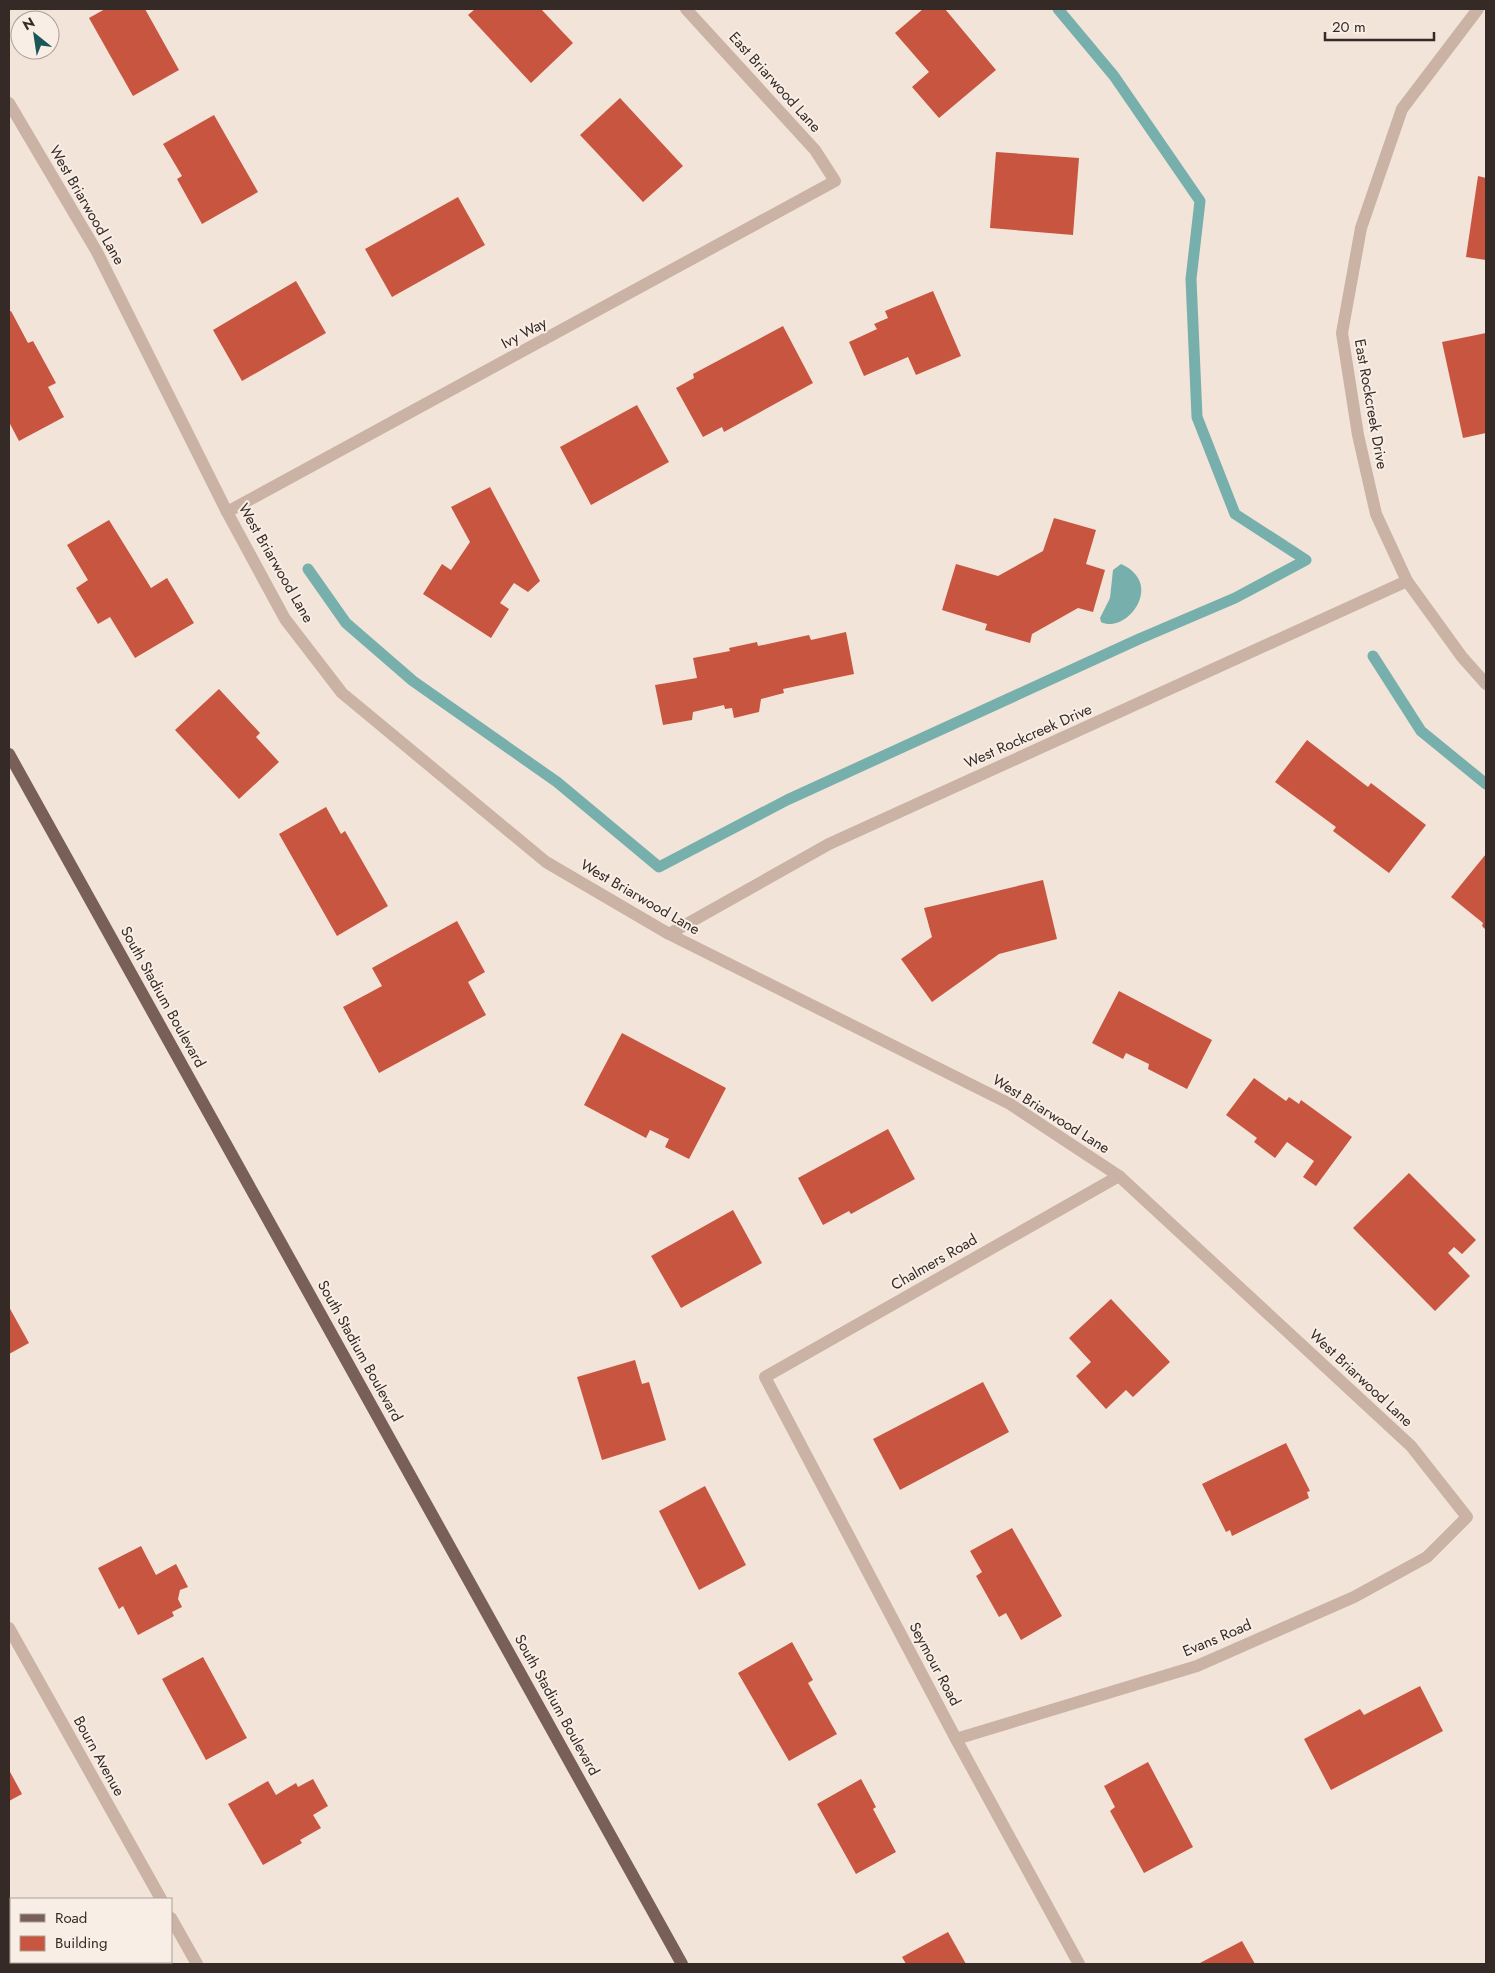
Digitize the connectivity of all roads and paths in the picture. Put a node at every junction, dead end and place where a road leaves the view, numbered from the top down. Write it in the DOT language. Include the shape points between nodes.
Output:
graph roads {
  1 [pos="686,9"];
  2 [pos="1478,9"];
  3 [pos="9,103"];
  4 [pos="835,181"];
  5 [pos="227,512"];
  6 [pos="1407,581"];
  7 [pos="1486,684"];
  8 [pos="9,754"];
  9 [pos="669,934"];
  10 [pos="1119,1176"];
  11 [pos="765,1377"];
  12 [pos="1467,1516"];
  13 [pos="10,1632"];
  14 [pos="956,1739"];
  15 [pos="160,1898"];
  16 [pos="172,1920"];
  17 [pos="197,1964"];
  18 [pos="682,1964"];
  19 [pos="1079,1964"];
  1 -- 4 [label="street, East Briarwood Lane" via="815,150"];
  2 -- 6 [label="street, East Rockcreek Drive" via="1402,109 1361,228 1342,333 1358,435 1376,514"];
  3 -- 5 [label="street, West Briarwood Lane" via="97,252"];
  4 -- 5 [label="street, Ivy Way"];
  5 -- 9 [label="street, West Briarwood Lane" via="285,619 342,693 546,862"];
  6 -- 7 [label="street, East Rockcreek Drive" via="1462,657"];
  6 -- 9 [label="street, West Rockcreek Drive" via="829,844"];
  8 -- 18 [label="main road, South Stadium Boulevard"];
  9 -- 10 [label="street, West Briarwood Lane" via="1010,1104"];
  10 -- 11 [label="street, Chalmers Road"];
  10 -- 12 [label="street, West Briarwood Lane" via="1412,1446"];
  11 -- 14 [label="street, Seymour Road"];
  12 -- 14 [label="street, Evans Road" via="1427,1557 1354,1597 1197,1666"];
  13 -- 15 [label="street, Bourn Avenue"];
  14 -- 19 [label="street, Seymour Road"];
  16 -- 17 [label="street"];
}
